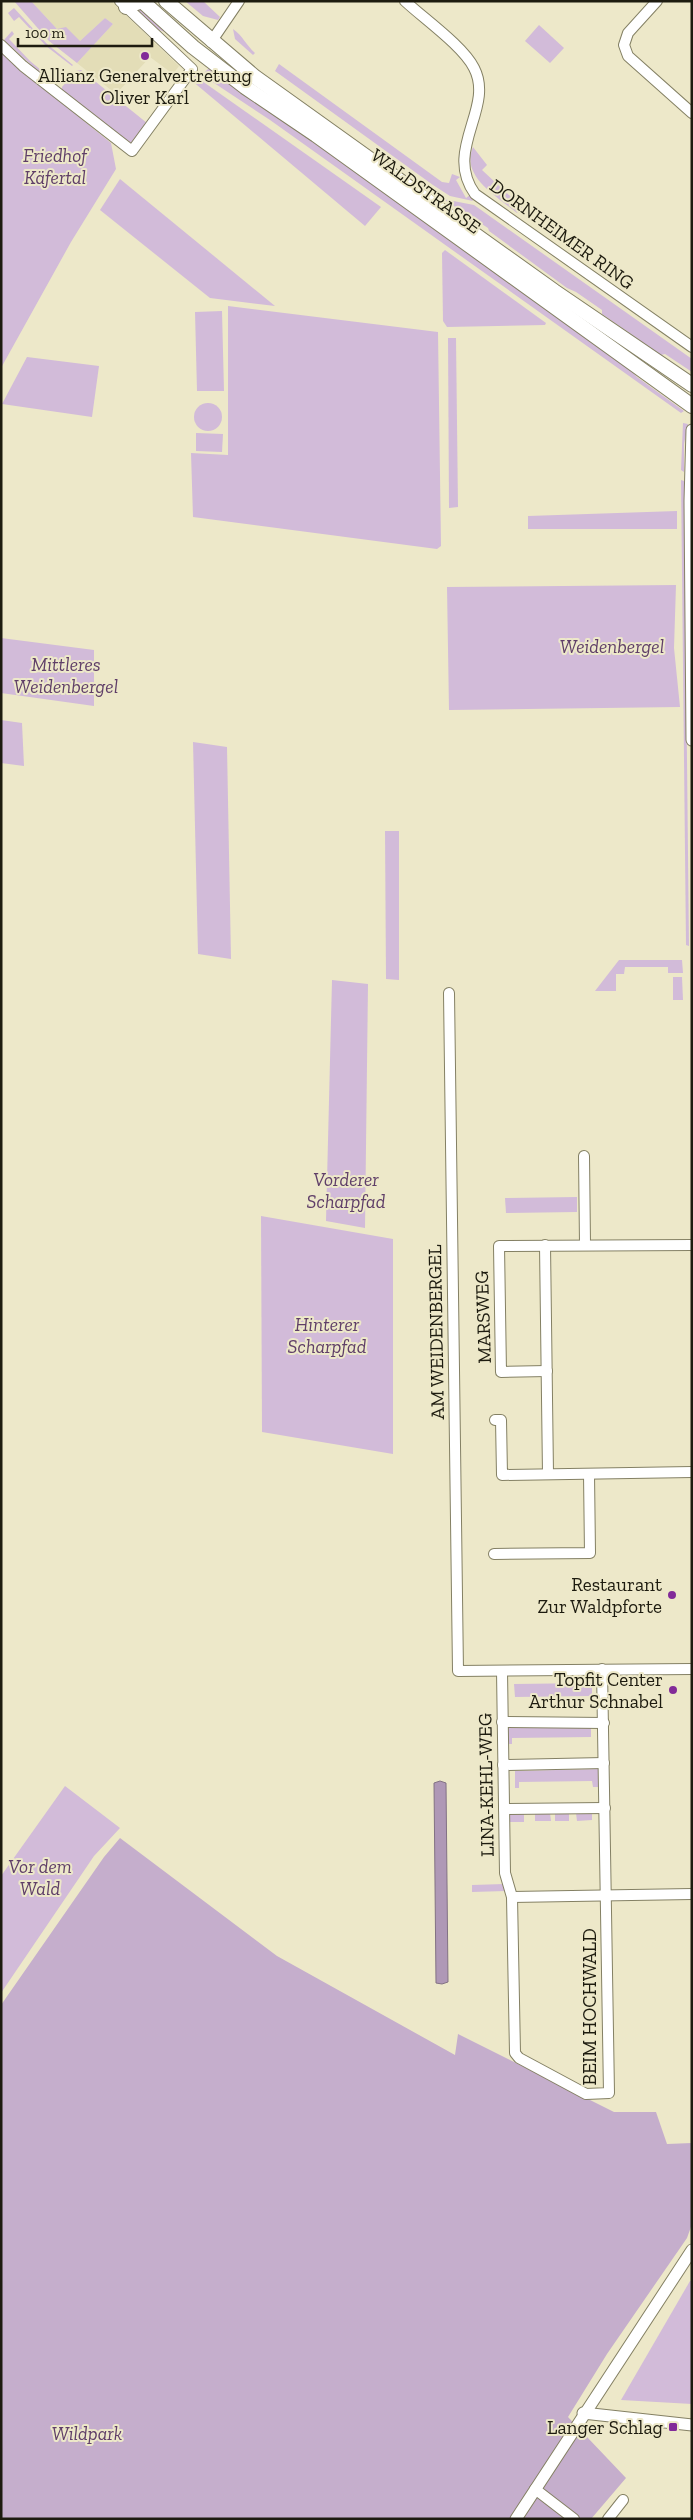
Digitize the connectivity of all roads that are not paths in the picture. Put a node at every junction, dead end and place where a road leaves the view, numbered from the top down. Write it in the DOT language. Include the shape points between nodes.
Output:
graph roads {
  1 [pos="142,1"];
  2 [pos="166,1"];
  3 [pos="239,1"];
  4 [pos="405,1"];
  5 [pos="657,1"];
  6 [pos="123,4"];
  7 [pos="211,42"];
  8 [pos="1,45"];
  9 [pos="193,47"];
  10 [pos="692,113"];
  11 [pos="692,347"];
  12 [pos="692,385"];
  13 [pos="692,406"];
  14 [pos="692,430"];
  15 [pos="691,457"];
  16 [pos="692,740"];
  17 [pos="449,993"];
  18 [pos="584,1156"];
  19 [pos="585,1244"];
  20 [pos="545,1245"];
  21 [pos="692,1245"];
  22 [pos="547,1371"];
  23 [pos="495,1420"];
  24 [pos="692,1472"];
  25 [pos="548,1474"];
  26 [pos="589,1474"];
  27 [pos="494,1554"];
  28 [pos="602,1669"];
  29 [pos="692,1669"];
  30 [pos="502,1671"];
  31 [pos="502,1722"];
  32 [pos="604,1723"];
  33 [pos="604,1763"];
  34 [pos="503,1765"];
  35 [pos="605,1808"];
  36 [pos="504,1809"];
  37 [pos="692,1894"];
  38 [pos="607,1896"];
  39 [pos="512,1897"];
  40 [pos="692,2250"];
  41 [pos="583,2413"];
  42 [pos="692,2425"];
  43 [pos="535,2489"];
  44 [pos="623,2500"];
  45 [pos="516,2519"];
  46 [pos="574,2519"];
  47 [pos="608,2519"];
  1 -- 6 [label="main road"];
  1 -- 9 [label="main road, WALDSTRASSE"];
  2 -- 7 [label="main road, WALDSTRASSE"];
  3 -- 7 [label="street"];
  4 -- 11 [label="street, DORNHEIMER RING" via="464,54 476,72 477,100 464,158 467,179 475,194"];
  5 -- 10 [label="street" via="628,33 624,45 628,56"];
  6 -- 8 [label="street" via="192,69 132,151"];
  7 -- 9 [label="main road"];
  7 -- 12 [label="main road, WALDSTRASSE" via="270,88 554,291"];
  9 -- 13 [label="main road, WALDSTRASSE"];
  14 -- 15 [label="street"];
  15 -- 16 [label="street"];
  17 -- 30 [label="street, AM WEIDENBERGEL" via="458,1671"];
  18 -- 19 [label="street"];
  19 -- 20 [label="street"];
  19 -- 21 [label="street"];
  20 -- 22 [label="street"];
  20 -- 22 [label="street, MARSWEG" via="499,1246 501,1372"];
  22 -- 25 [label="street"];
  23 -- 25 [label="street" via="501,1420 502,1475"];
  24 -- 26 [label="street"];
  25 -- 26 [label="street"];
  26 -- 27 [label="street" via="590,1552"];
  28 -- 29 [label="street"];
  28 -- 30 [label="street"];
  28 -- 32 [label="street"];
  30 -- 31 [label="street, LINA-KEHL-WEG"];
  31 -- 32 [label="street"];
  31 -- 34 [label="street, LINA-KEHL-WEG"];
  32 -- 33 [label="street"];
  33 -- 34 [label="street"];
  33 -- 35 [label="street"];
  34 -- 36 [label="street, LINA-KEHL-WEG"];
  35 -- 36 [label="street"];
  35 -- 38 [label="street"];
  36 -- 39 [label="street, LINA-KEHL-WEG" via="505,1873"];
  37 -- 38 [label="street"];
  38 -- 39 [label="street"];
  38 -- 39 [label="street, BEIM HOCHWALD" via="609,2093 586,2094 515,2053"];
  40 -- 41 [label="street"];
  41 -- 42 [label="street"];
  41 -- 43 [label="street"];
  43 -- 45 [label="street"];
  43 -- 46 [label="street"];
  44 -- 47 [label="street"];
}
